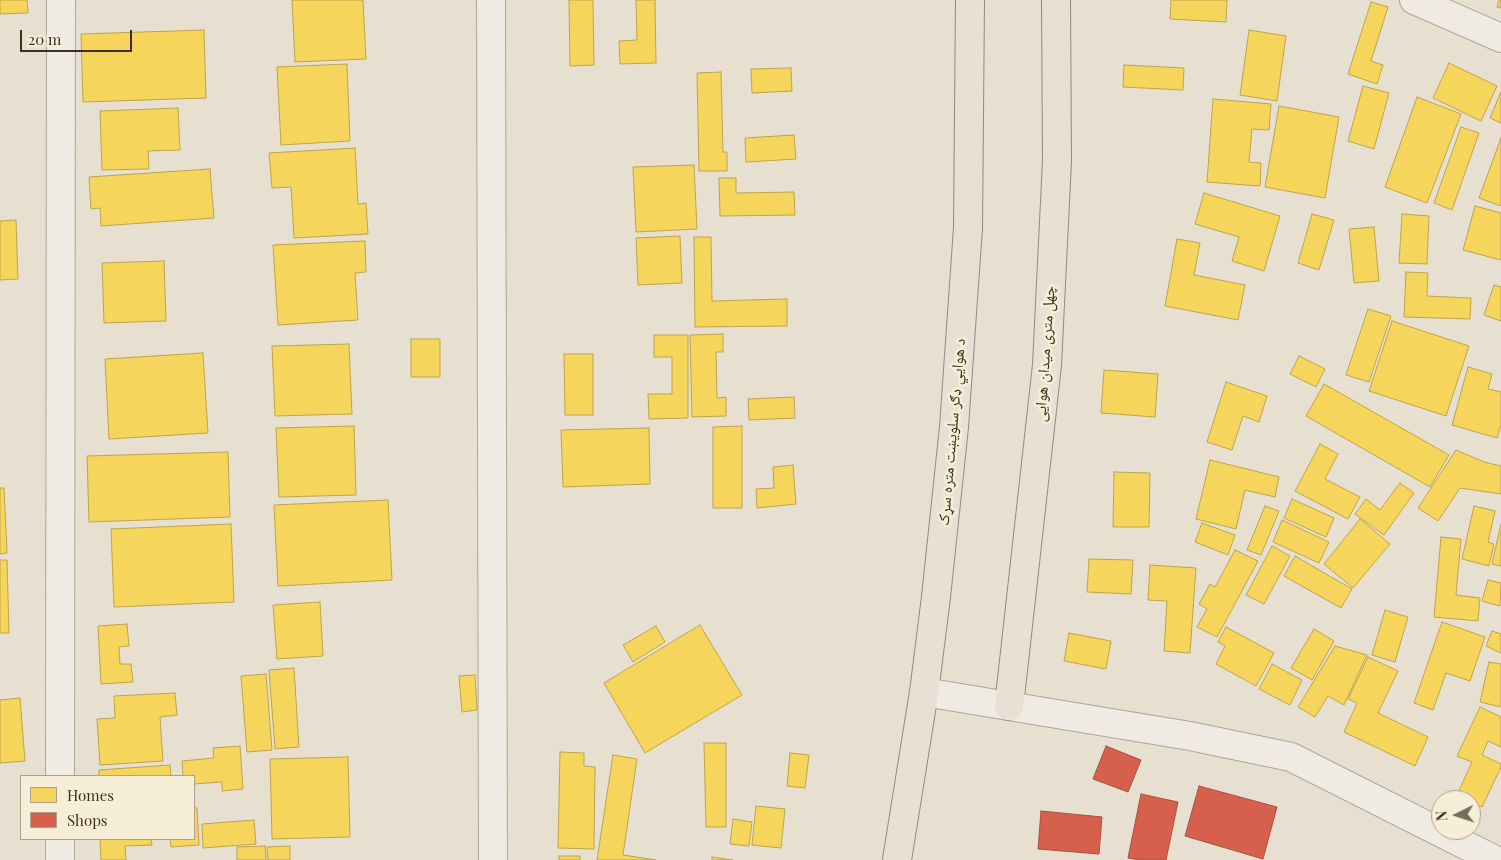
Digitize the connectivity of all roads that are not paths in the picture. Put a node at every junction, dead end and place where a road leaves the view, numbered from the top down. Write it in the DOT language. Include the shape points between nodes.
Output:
graph roads {
  1 [pos="61,0"];
  2 [pos="491,0"];
  3 [pos="970,0"];
  4 [pos="1056,0"];
  5 [pos="1414,0"];
  6 [pos="1501,38"];
  7 [pos="924,692"];
  8 [pos="1009,706"];
  9 [pos="60,775"];
  10 [pos="60,840"];
  11 [pos="60,860"];
  12 [pos="493,860"];
  13 [pos="897,860"];
  14 [pos="1495,860"];
  1 -- 9 [label="street"];
  2 -- 12 [label="street"];
  3 -- 7 [label="main road, د هوايي ډګر سلویښت متره سړک" via="968,228 953,436"];
  4 -- 8 [label="main road, چهل متری میدان هوایی" via="1057,161 1047,365"];
  5 -- 6 [label="street"];
  7 -- 8 [label="street"];
  7 -- 13 [label="main road, د هوايي ډګر سلویښت متره سړک"];
  8 -- 14 [label="street" via="1190,736 1291,757"];
  10 -- 11 [label="street"];
}
